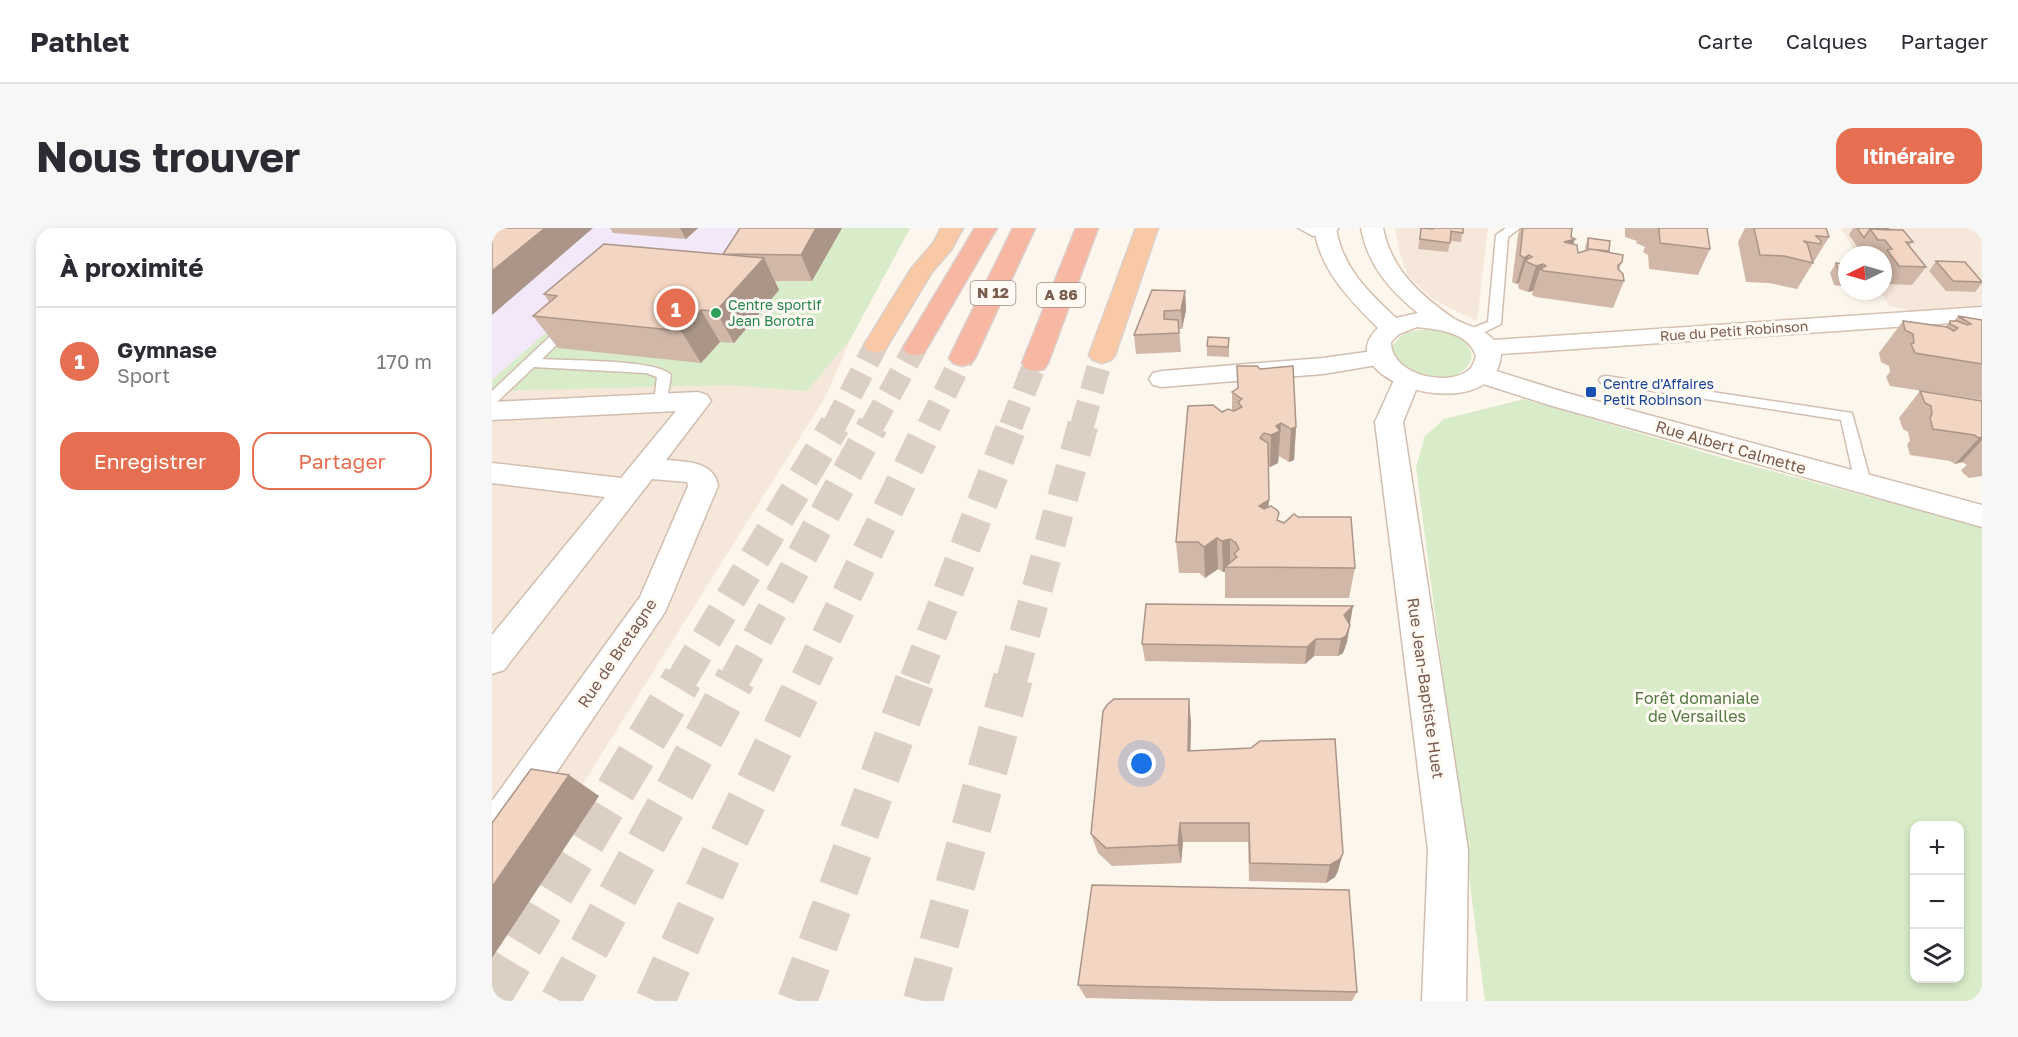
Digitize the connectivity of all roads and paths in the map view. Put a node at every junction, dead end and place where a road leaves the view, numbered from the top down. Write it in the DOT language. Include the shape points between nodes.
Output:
graph roads {
  1 [pos="933,228"];
  2 [pos="951,228"];
  3 [pos="986,228"];
  4 [pos="1024,228"];
  5 [pos="1087,228"];
  6 [pos="1147,228"];
  7 [pos="1372,228"];
  8 [pos="1514,228"];
  9 [pos="1322,229"];
  10 [pos="922,269"];
  11 [pos="1982,314"];
  12 [pos="1444,322"];
  13 [pos="1392,328"];
  14 [pos="564,331"];
  15 [pos="876,345"];
  16 [pos="915,348"];
  17 [pos="1479,351"];
  18 [pos="1102,355"];
  19 [pos="962,357"];
  20 [pos="1380,358"];
  21 [pos="530,363"];
  22 [pos="1035,363"];
  23 [pos="1162,379"];
  24 [pos="1407,380"];
  25 [pos="1606,380"];
  26 [pos="492,399"];
  27 [pos="660,403"];
  28 [pos="492,411"];
  29 [pos="492,472"];
  30 [pos="636,479"];
  31 [pos="1863,483"];
  32 [pos="1982,516"];
  33 [pos="492,660"];
  34 [pos="492,834"];
  35 [pos="1444,1001"];
  1 -- 10 [label="highway"];
  2 -- 10 [label="highway" via="943,245"];
  3 -- 16 [label="highway"];
  4 -- 19 [label="highway, N 12"];
  5 -- 22 [label="highway, A 86"];
  6 -- 18 [label="highway"];
  7 -- 12 [label="street" via="1379,255 1393,278"];
  8 -- 17 [label="lane" via="1502,235 1494,324"];
  9 -- 13 [label="street" via="1333,259 1352,286"];
  10 -- 15 [label="highway"];
  11 -- 17 [label="street, Rue du Petit Robinson"];
  12 -- 13 [label="street" via="1415,320"];
  12 -- 17 [label="street"];
  13 -- 20 [label="street" via="1380,338"];
  14 -- 21 [label="lane"];
  17 -- 24 [label="street" via="1470,381 1448,386"];
  17 -- 31 [label="street, Rue Albert Calmette" via="1558,399"];
  20 -- 23 [label="street"];
  20 -- 24 [label="street"];
  21 -- 26 [label="lane"];
  21 -- 27 [label="lane" via="648,369 664,375"];
  24 -- 35 [label="street, Rue Jean-Baptiste Huet" via="1389,422 1448,850"];
  25 -- 31 [label="lane" via="1847,416"];
  27 -- 28 [label="street"];
  27 -- 30 [label="street" via="698,401"];
  29 -- 30 [label="street"];
  30 -- 33 [label="street"];
  30 -- 34 [label="street, Rue de Bretagne" via="694,473 702,478 703,486 653,603"];
  31 -- 32 [label="street, Rue Albert Calmette"];
}
